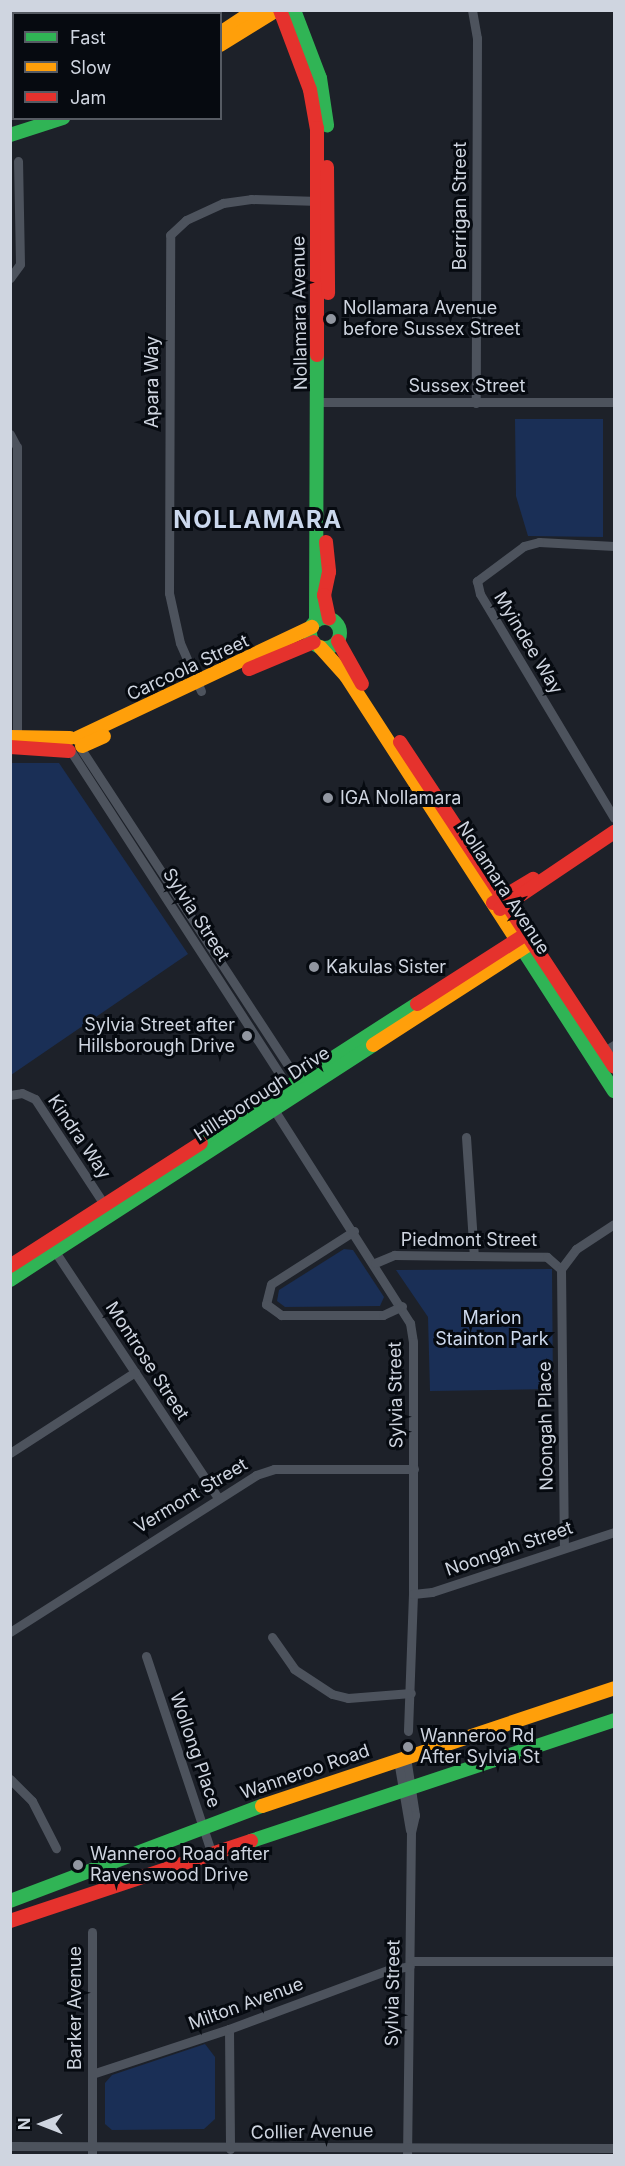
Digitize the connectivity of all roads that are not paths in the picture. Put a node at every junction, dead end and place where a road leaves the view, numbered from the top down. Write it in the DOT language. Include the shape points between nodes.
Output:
graph roads {
  1 [pos="255,10"];
  2 [pos="278,10"];
  3 [pos="294,10"];
  4 [pos="472,10"];
  5 [pos="222,32"];
  6 [pos="222,44"];
  7 [pos="31,120"];
  8 [pos="57,120"];
  9 [pos="10,126"];
  10 [pos="10,135"];
  11 [pos="18,161"];
  12 [pos="322,201"];
  13 [pos="10,278"];
  14 [pos="323,402"];
  15 [pos="615,402"];
  16 [pos="476,403"];
  17 [pos="10,434"];
  18 [pos="615,546"];
  19 [pos="319,622"];
  20 [pos="338,641"];
  21 [pos="317,645"];
  22 [pos="277,651"];
  23 [pos="200,687"];
  24 [pos="381,722"];
  25 [pos="14,742"];
  26 [pos="75,746"];
  27 [pos="615,818"];
  28 [pos="615,832"];
  29 [pos="501,903"];
  30 [pos="531,937"];
  31 [pos="517,945"];
  32 [pos="604,1051"];
  33 [pos="615,1067"];
  34 [pos="296,1088"];
  35 [pos="615,1091"];
  36 [pos="10,1095"];
  37 [pos="271,1105"];
  38 [pos="466,1137"];
  39 [pos="107,1210"];
  40 [pos="615,1224"];
  41 [pos="354,1231"];
  42 [pos="52,1247"];
  43 [pos="474,1256"];
  44 [pos="375,1263"];
  45 [pos="10,1266"];
  46 [pos="561,1269"];
  47 [pos="10,1280"];
  48 [pos="402,1306"];
  49 [pos="135,1372"];
  50 [pos="10,1453"];
  51 [pos="414,1468"];
  52 [pos="218,1498"];
  53 [pos="615,1532"];
  54 [pos="564,1547"];
  55 [pos="413,1594"];
  56 [pos="10,1632"];
  57 [pos="272,1637"];
  58 [pos="146,1656"];
  59 [pos="615,1688"];
  60 [pos="411,1693"];
  61 [pos="615,1720"];
  62 [pos="408,1731"];
  63 [pos="402,1759"];
  64 [pos="10,1779"];
  65 [pos="408,1789"];
  66 [pos="203,1826"];
  67 [pos="56,1848"];
  68 [pos="212,1854"];
  69 [pos="10,1901"];
  70 [pos="10,1921"];
  71 [pos="92,1932"];
  72 [pos="615,1961"];
  73 [pos="410,1964"];
  74 [pos="229,2029"];
  75 [pos="92,2074"];
  76 [pos="10,2146"];
  77 [pos="615,2148"];
  78 [pos="230,2149"];
  79 [pos="92,2151"];
  80 [pos="407,2151"];
  1 -- 5 [label="main road"];
  2 -- 6 [label="main road"];
  2 -- 12 [label="main road, Nollamara Avenue" via="301,60 315,110"];
  3 -- 12 [label="main road, Nollamara Avenue" via="312,54 324,99"];
  4 -- 16 [label="street, Berrigan Street" via="477,38"];
  7 -- 9 [label="main road"];
  8 -- 10 [label="main road"];
  11 -- 13 [label="street" via="20,264"];
  12 -- 14 [label="main road, Nollamara Avenue"];
  12 -- 23 [label="street, Apara Way" via="251,199 223,203 186,220 170,235 169,593 180,644"];
  14 -- 16 [label="street, Sussex Street"];
  14 -- 19 [label="main road, Nollamara Avenue"];
  15 -- 16 [label="street, Sussex Street"];
  17 -- 25 [label="street" via="17,447"];
  18 -- 27 [label="street, Myindee Way" via="539,542 524,546 477,581 480,594"];
  19 -- 20 [label="main road, Nollamara Avenue" via="340,629"];
  19 -- 21 [label="main road"];
  19 -- 22 [label="main road, Carcoola Street"];
  20 -- 21 [label="main road, Carcoola Street" via="332,646"];
  20 -- 24 [label="main road, Nollamara Avenue"];
  21 -- 22 [label="main road, Carcoola Street"];
  21 -- 24 [label="main road, Nollamara Avenue"];
  22 -- 23 [label="main road, Carcoola Street"];
  23 -- 26 [label="main road, Carcoola Street"];
  24 -- 29 [label="main road, Nollamara Avenue"];
  25 -- 26 [label="main road, Carcoola Street"];
  26 -- 34 [label="street, Sylvia Street"];
  28 -- 29 [label="main road"];
  29 -- 30 [label="main road, Nollamara Avenue"];
  29 -- 31 [label="main road, Nollamara Avenue"];
  30 -- 31 [label="main road, Hillsborough Drive"];
  30 -- 32 [label="main road, Nollamara Avenue"];
  31 -- 32 [label="main road, Nollamara Avenue"];
  31 -- 34 [label="main road, Hillsborough Drive"];
  32 -- 33 [label="main road, Nollamara Avenue"];
  32 -- 35 [label="main road, Nollamara Avenue"];
  34 -- 37 [label="main road, Hillsborough Drive"];
  36 -- 39 [label="street, Kindra Way" via="22,1093 35,1099"];
  37 -- 39 [label="main road, Hillsborough Drive"];
  37 -- 41 [label="street, Sylvia Street"];
  38 -- 43 [label="street"];
  39 -- 42 [label="main road, Hillsborough Drive"];
  40 -- 46 [label="street" via="576,1250"];
  41 -- 44 [label="street, Sylvia Street"];
  41 -- 48 [label="street" via="271,1284 266,1304 281,1315 383,1315"];
  42 -- 45 [label="main road, Hillsborough Drive"];
  42 -- 47 [label="main road, Hillsborough Drive"];
  42 -- 49 [label="street, Montrose Street"];
  43 -- 44 [label="street, Piedmont Street" via="394,1256"];
  43 -- 46 [label="street, Piedmont Street" via="547,1257"];
  44 -- 48 [label="street, Sylvia Street"];
  46 -- 54 [label="street, Noongah Place"];
  48 -- 51 [label="street, Sylvia Street" via="413,1342"];
  49 -- 50 [label="street"];
  49 -- 52 [label="street, Montrose Street"];
  51 -- 52 [label="street, Vermont Street" via="274,1469 256,1474"];
  51 -- 55 [label="street, Sylvia Street"];
  52 -- 56 [label="street, Vermont Street"];
  53 -- 54 [label="street, Noongah Street"];
  54 -- 55 [label="street, Noongah Street" via="432,1592"];
  55 -- 60 [label="street, Sylvia Street"];
  57 -- 60 [label="street" via="294,1669 332,1694 348,1698"];
  58 -- 66 [label="street, Wollong Place"];
  59 -- 63 [label="main road, Wanneroo Road"];
  60 -- 62 [label="street, Sylvia Street"];
  61 -- 65 [label="main road"];
  63 -- 65 [label="street, Sylvia Street"];
  63 -- 66 [label="main road, Wanneroo Road"];
  64 -- 67 [label="street" via="32,1801"];
  65 -- 68 [label="main road"];
  65 -- 73 [label="street, Sylvia Street" via="415,1815 411,1832"];
  66 -- 68 [label="street, Wollong Place"];
  66 -- 69 [label="main road, Wanneroo Road"];
  68 -- 70 [label="main road"];
  71 -- 75 [label="street, Barker Avenue"];
  72 -- 73 [label="street, Milton Avenue"];
  73 -- 74 [label="street, Milton Avenue"];
  73 -- 80 [label="street, Sylvia Street"];
  74 -- 75 [label="street, Milton Avenue"];
  74 -- 78 [label="street"];
  75 -- 79 [label="street, Barker Avenue"];
  76 -- 79 [label="street, Collier Avenue"];
  77 -- 80 [label="street, Collier Avenue"];
  78 -- 79 [label="street, Collier Avenue"];
  78 -- 80 [label="street, Collier Avenue"];
}
